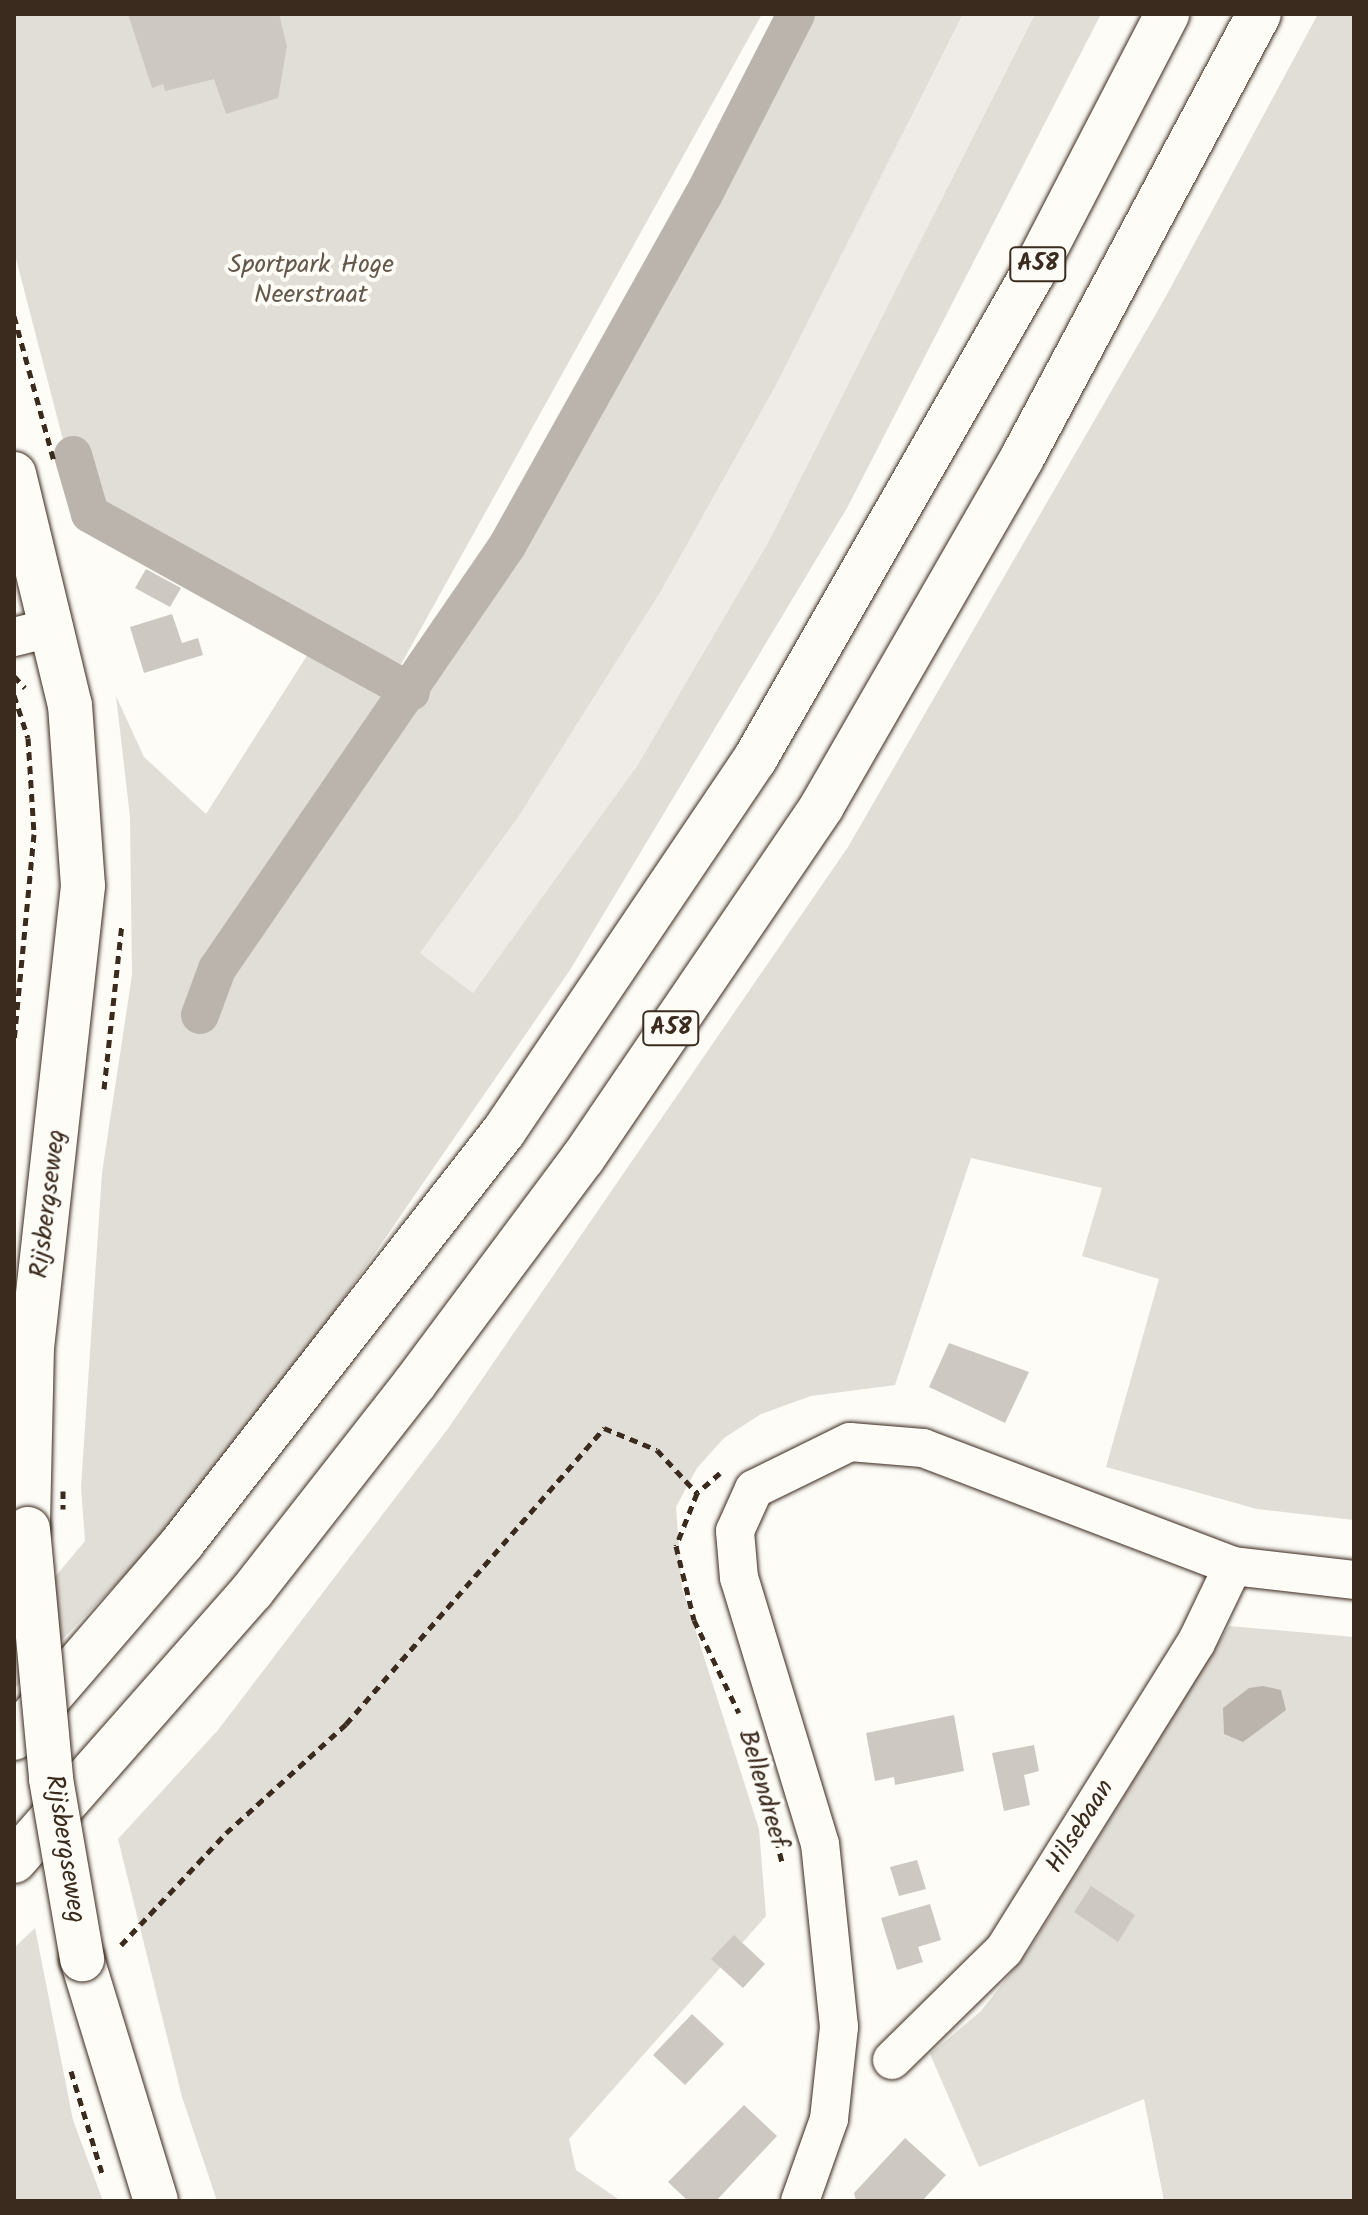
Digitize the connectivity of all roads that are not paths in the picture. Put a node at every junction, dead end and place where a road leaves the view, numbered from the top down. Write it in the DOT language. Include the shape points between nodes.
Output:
graph roads {
  1 [pos="1167,14"];
  2 [pos="1259,14"];
  3 [pos="34,470"];
  4 [pos="34,632"];
  5 [pos="1233,1566"];
  6 [pos="1354,1580"];
  7 [pos="14,1738"];
  8 [pos="14,1861"];
  9 [pos="892,2060"];
  10 [pos="156,2201"];
  11 [pos="800,2201"];
  1 -- 7 [label="main road, A58" via="1002,329 755,759 504,1131 183,1542"];
  2 -- 8 [label="main road, A58" via="1022,458 804,832 583,1158 415,1383 252,1591"];
  3 -- 4 [label="main road, Rijsbergseweg"];
  4 -- 10 [label="main road, Rijsbergseweg, bridge" via="82,810 82,915 32,1346 28,1529 51,1779 100,1954"];
  5 -- 6 [label="street"];
  5 -- 9 [label="street, Hilsebaan" via="1196,1643 1004,1950"];
  5 -- 11 [label="street, Bellendreef" via="923,1448 850,1442 754,1489 735,1531 739,1578 820,1844 839,2027 829,2119"];
}
